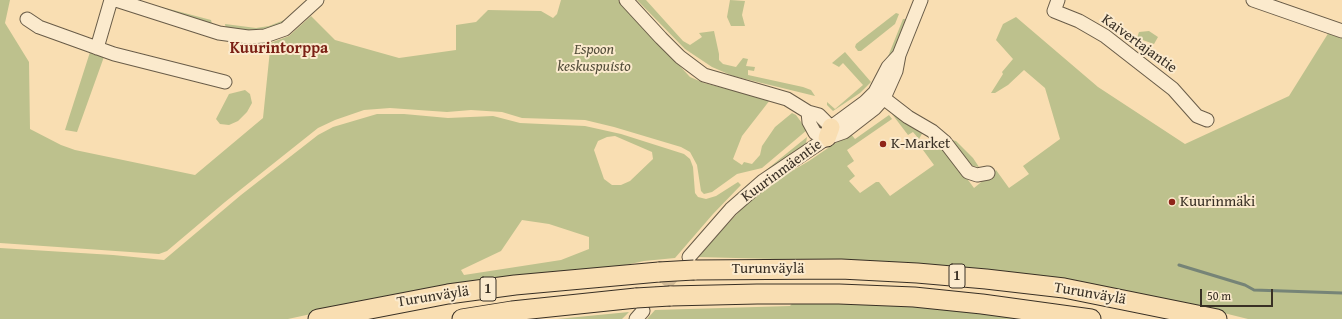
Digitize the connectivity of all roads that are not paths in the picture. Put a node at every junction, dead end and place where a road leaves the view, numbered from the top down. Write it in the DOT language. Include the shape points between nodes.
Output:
graph roads {
  1 [pos="111,0"];
  2 [pos="116,0"];
  3 [pos="318,0"];
  4 [pos="626,0"];
  5 [pos="920,0"];
  6 [pos="1058,0"];
  7 [pos="1253,0"];
  8 [pos="27,19"];
  9 [pos="1342,31"];
  10 [pos="97,48"];
  11 [pos="225,82"];
  12 [pos="879,95"];
  13 [pos="1207,120"];
  14 [pos="829,132"];
  15 [pos="988,173"];
  16 [pos="691,264"];
  17 [pos="639,309"];
  18 [pos="318,319"];
  19 [pos="462,319"];
  20 [pos="1091,319"];
  21 [pos="1217,319"];
  1 -- 10 [label="street"];
  2 -- 3 [label="street" via="219,33 248,37 265,36 285,29"];
  4 -- 14 [label="street" via="680,57 704,75 787,99 808,112 819,115"];
  5 -- 12 [label="street, Kuurinmäentie" via="899,55 888,67"];
  6 -- 13 [label="street, Kaivertajantie" via="1054,11 1079,21 1105,36 1173,89 1197,116"];
  7 -- 9 [label="street"];
  8 -- 10 [label="street" via="39,28"];
  10 -- 11 [label="street"];
  12 -- 14 [label="street, Kuurinmäentie" via="865,102"];
  12 -- 15 [label="street" via="945,142 968,172 977,175"];
  14 -- 16 [label="street, Kuurinmäentie" via="731,208"];
  16 -- 18 [label="highway, Turunväylä / 1, bridge" via="659,272 515,285 433,297"];
  16 -- 21 [label="highway, Turunväylä / 1" via="841,269 986,279 1064,288"];
  17 -- 19 [label="highway, Turunväylä / 1" via="520,310"];
  17 -- 20 [label="highway, Turunväylä / 1, bridge" via="670,296 779,294 914,297"];
}
